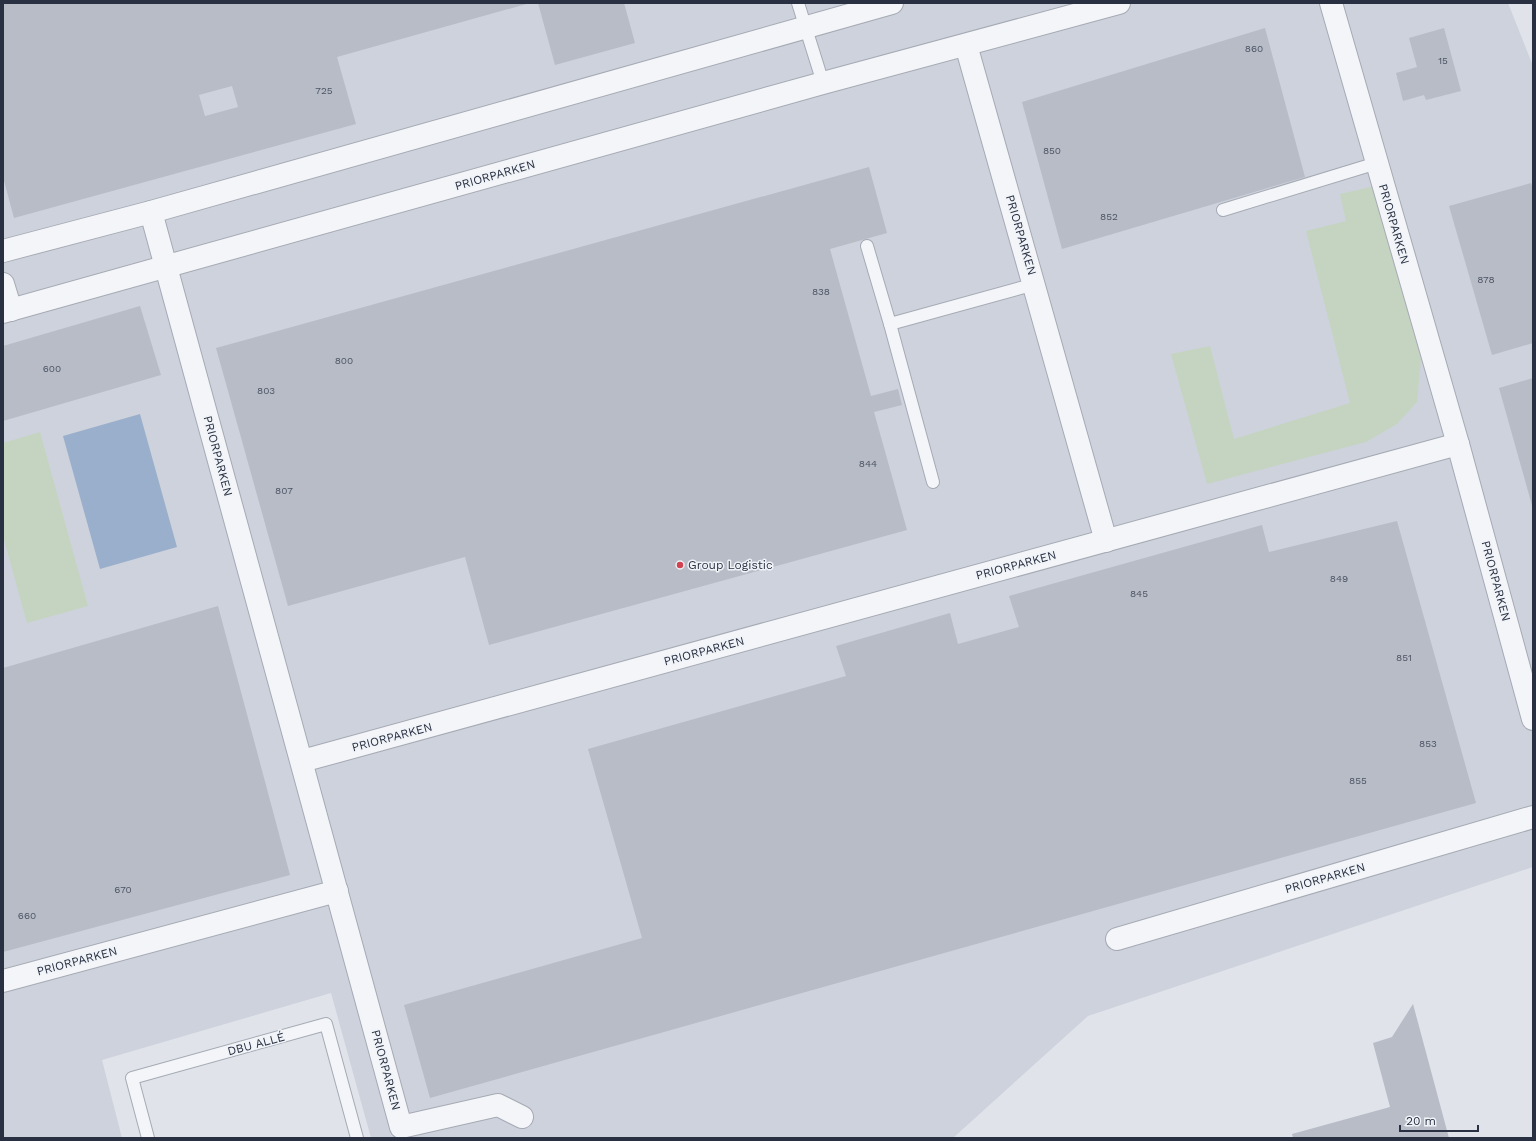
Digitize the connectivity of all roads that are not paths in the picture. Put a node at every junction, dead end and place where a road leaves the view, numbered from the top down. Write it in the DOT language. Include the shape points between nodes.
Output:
graph roads {
  1 [pos="798,3"];
  2 [pos="892,3"];
  3 [pos="1119,3"];
  4 [pos="1331,3"];
  5 [pos="805,27"];
  6 [pos="966,45"];
  7 [pos="823,83"];
  8 [pos="1377,163"];
  9 [pos="1223,210"];
  10 [pos="151,212"];
  11 [pos="867,246"];
  12 [pos="3,251"];
  13 [pos="166,266"];
  14 [pos="3,284"];
  15 [pos="1035,284"];
  16 [pos="7,311"];
  17 [pos="890,324"];
  18 [pos="1458,444"];
  19 [pos="932,482"];
  20 [pos="1106,540"];
  21 [pos="1533,718"];
  22 [pos="302,761"];
  23 [pos="1533,818"];
  24 [pos="337,891"];
  25 [pos="1117,939"];
  26 [pos="3,981"];
  27 [pos="522,1117"];
  28 [pos="148,1138"];
  29 [pos="357,1138"];
  1 -- 5 [label="lane"];
  2 -- 5 [label="street"];
  3 -- 6 [label="street, PRIORPARKEN"];
  4 -- 8 [label="street, PRIORPARKEN"];
  5 -- 7 [label="lane"];
  5 -- 10 [label="street"];
  6 -- 7 [label="street, PRIORPARKEN"];
  6 -- 15 [label="street, PRIORPARKEN"];
  7 -- 13 [label="street, PRIORPARKEN"];
  8 -- 9 [label="lane"];
  8 -- 18 [label="street, PRIORPARKEN"];
  10 -- 12 [label="street"];
  10 -- 13 [label="street, PRIORPARKEN"];
  11 -- 17 [label="lane"];
  13 -- 16 [label="street, PRIORPARKEN"];
  13 -- 22 [label="street, PRIORPARKEN"];
  14 -- 16 [label="street, PRIORPARKEN"];
  15 -- 17 [label="lane"];
  15 -- 20 [label="street, PRIORPARKEN"];
  17 -- 19 [label="lane"];
  18 -- 20 [label="street, PRIORPARKEN"];
  18 -- 21 [label="street, PRIORPARKEN"];
  20 -- 22 [label="street, PRIORPARKEN"];
  22 -- 24 [label="street, PRIORPARKEN"];
  23 -- 25 [label="street, PRIORPARKEN"];
  24 -- 26 [label="street, PRIORPARKEN"];
  24 -- 27 [label="street, PRIORPARKEN" via="401,1127 498,1105"];
  28 -- 29 [label="lane, DBU ALLÉ" via="132,1078 326,1024"];
}
